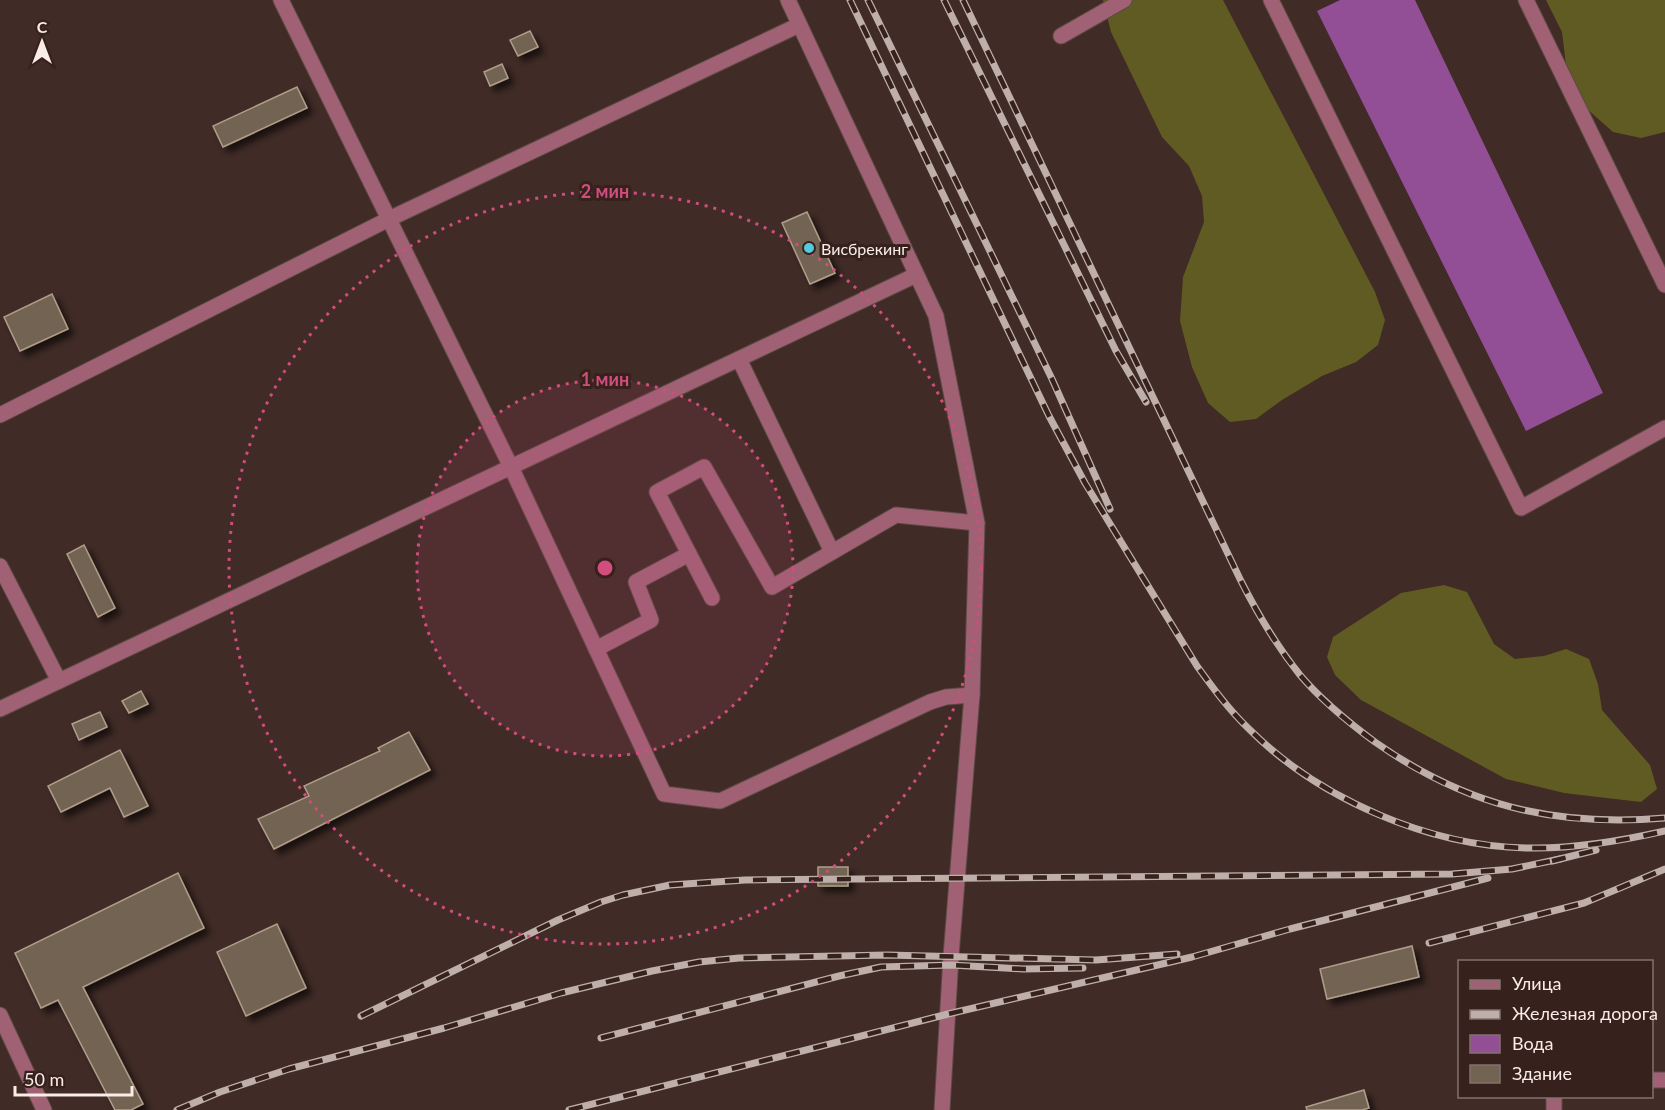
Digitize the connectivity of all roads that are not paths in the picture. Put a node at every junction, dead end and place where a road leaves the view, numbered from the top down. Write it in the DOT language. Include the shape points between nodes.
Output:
graph roads {
  1 [pos="281,0"];
  2 [pos="788,0"];
  3 [pos="1124,0"];
  4 [pos="1271,0"];
  5 [pos="1526,0"];
  6 [pos="799,25"];
  7 [pos="1061,36"];
  8 [pos="389,219"];
  9 [pos="916,275"];
  10 [pos="1665,285"];
  11 [pos="739,359"];
  12 [pos="0,415"];
  13 [pos="1665,428"];
  14 [pos="511,467"];
  15 [pos="977,523"];
  16 [pos="832,552"];
  17 [pos="689,554"];
  18 [pos="0,566"];
  19 [pos="712,598"];
  20 [pos="596,649"];
  21 [pos="59,681"];
  22 [pos="972,695"];
  23 [pos="0,710"];
  24 [pos="0,1015"];
  25 [pos="44,1110"];
  26 [pos="942,1110"];
  1 -- 8 [label="lane"];
  2 -- 6 [label="lane"];
  3 -- 7 [label="lane"];
  4 -- 13 [label="lane" via="1521,508"];
  5 -- 10 [label="lane"];
  6 -- 8 [label="lane"];
  6 -- 9 [label="lane"];
  8 -- 12 [label="lane"];
  8 -- 14 [label="lane"];
  9 -- 11 [label="lane"];
  9 -- 15 [label="lane" via="936,316"];
  11 -- 14 [label="lane"];
  11 -- 16 [label="lane"];
  14 -- 20 [label="lane"];
  14 -- 21 [label="lane"];
  15 -- 16 [label="lane" via="896,514"];
  15 -- 22 [label="lane"];
  16 -- 17 [label="lane" via="772,587 704,467 657,492"];
  17 -- 19 [label="lane"];
  17 -- 20 [label="lane" via="636,582 651,620"];
  18 -- 21 [label="lane"];
  20 -- 22 [label="lane" via="664,794 698,799 720,801 930,702"];
  21 -- 23 [label="lane"];
  22 -- 26 [label="lane"];
  24 -- 25 [label="lane"];
}
